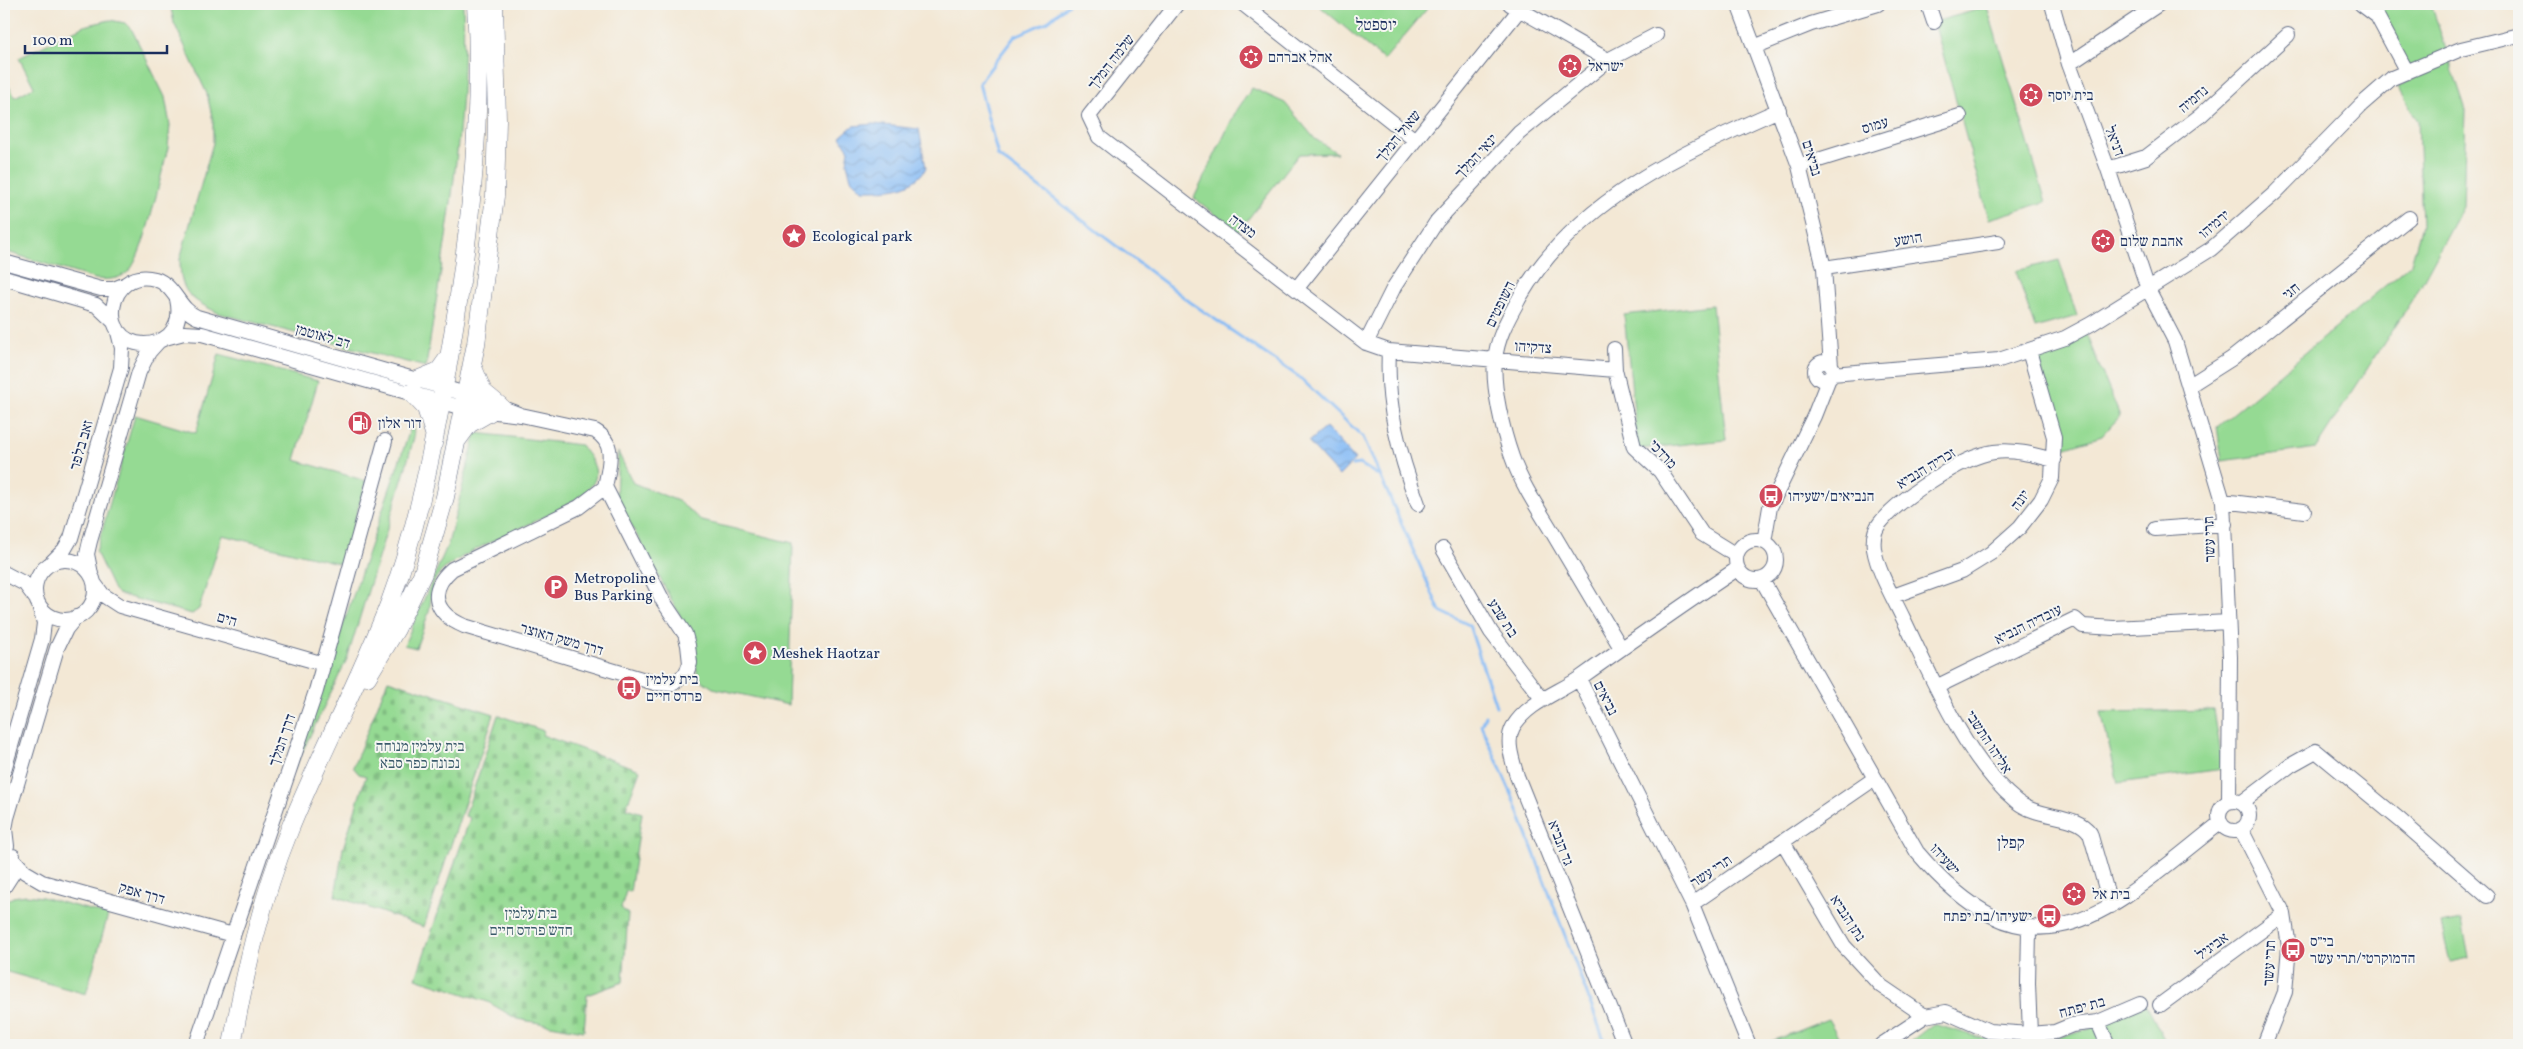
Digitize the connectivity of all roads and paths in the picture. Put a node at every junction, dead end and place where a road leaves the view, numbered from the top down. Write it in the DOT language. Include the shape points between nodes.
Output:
graph roads {
  1 [pos="476,4"];
  2 [pos="494,4"];
  3 [pos="1178,4"];
  4 [pos="1243,4"];
  5 [pos="1738,4"];
  6 [pos="1878,4"];
  7 [pos="1928,4"];
  8 [pos="2052,4"];
  9 [pos="2159,4"];
  10 [pos="2361,4"];
  11 [pos="1518,6"];
  12 [pos="1934,22"];
  13 [pos="1656,35"];
  14 [pos="2519,35"];
  15 [pos="2288,36"];
  16 [pos="1754,47"];
  17 [pos="1608,60"];
  18 [pos="2069,64"];
  19 [pos="2406,72"];
  20 [pos="1779,110"];
  21 [pos="1089,116"];
  22 [pos="1960,116"];
  23 [pos="1415,140"];
  24 [pos="1799,166"];
  25 [pos="2108,169"];
  26 [pos="2409,218"];
  27 [pos="1998,242"];
  28 [pos="4,262"];
  29 [pos="1824,268"];
  30 [pos="4,278"];
  31 [pos="129,282"];
  32 [pos="1297,288"];
  33 [pos="2148,289"];
  34 [pos="177,299"];
  35 [pos="116,325"];
  36 [pos="160,341"];
  37 [pos="1366,343"];
  38 [pos="1614,349"];
  39 [pos="1389,351"];
  40 [pos="2029,351"];
  41 [pos="449,357"];
  42 [pos="1495,360"];
  43 [pos="472,364"];
  44 [pos="1615,370"];
  45 [pos="1825,372"];
  46 [pos="2190,386"];
  47 [pos="414,387"];
  48 [pos="442,395"];
  49 [pos="465,401"];
  50 [pos="495,409"];
  51 [pos="434,438"];
  52 [pos="386,441"];
  53 [pos="457,442"];
  54 [pos="2054,460"];
  55 [pos="604,487"];
  56 [pos="590,498"];
  57 [pos="2223,501"];
  58 [pos="612,502"];
  59 [pos="1418,504"];
  60 [pos="2304,511"];
  61 [pos="2225,524"];
  62 [pos="2155,529"];
  63 [pos="1764,542"];
  64 [pos="1443,549"];
  65 [pos="1737,562"];
  66 [pos="48,565"];
  67 [pos="6,573"];
  68 [pos="92,579"];
  69 [pos="1762,580"];
  70 [pos="1893,596"];
  71 [pos="38,602"];
  72 [pos="120,606"];
  73 [pos="80,615"];
  74 [pos="2228,622"];
  75 [pos="1620,648"];
  76 [pos="324,664"];
  77 [pos="1578,679"];
  78 [pos="1936,687"];
  79 [pos="1543,700"];
  80 [pos="324,751"];
  81 [pos="4,770"];
  82 [pos="1874,779"];
  83 [pos="2235,802"];
  84 [pos="2220,823"];
  85 [pos="2241,829"];
  86 [pos="1783,842"];
  87 [pos="8,849"];
  88 [pos="42,882"];
  89 [pos="4,887"];
  90 [pos="2487,896"];
  91 [pos="1692,904"];
  92 [pos="2111,906"];
  93 [pos="2284,914"];
  94 [pos="2029,929"];
  95 [pos="233,936"];
  96 [pos="2140,1004"];
  97 [pos="2160,1005"];
  98 [pos="1925,1016"];
  99 [pos="2098,1022"];
  100 [pos="2030,1034"];
  101 [pos="196,1045"];
  102 [pos="232,1045"];
  103 [pos="1625,1045"];
  104 [pos="1749,1045"];
  105 [pos="1882,1045"];
  106 [pos="2108,1045"];
  107 [pos="2264,1045"];
  1 -- 41 [label="main road" via="479,42 471,193"];
  2 -- 43 [label="main road" via="495,196"];
  3 -- 21 [label="street, שלמה המלך"];
  4 -- 23 [label="street"];
  5 -- 16 [label="street, נביאים"];
  6 -- 16 [label="street" via="1811,24"];
  7 -- 12 [label="street"];
  8 -- 18 [label="street, דניאל"];
  9 -- 18 [label="street"];
  10 -- 19 [label="street" via="2377,16"];
  11 -- 17 [label="street"];
  11 -- 23 [label="street, שאול המלך"];
  13 -- 17 [label="street, ינאי המלך"];
  14 -- 19 [label="street, ירמיהו" via="2461,49"];
  15 -- 25 [label="street, נחמיה" via="2201,115 2146,157"];
  16 -- 20 [label="street, נביאים"];
  17 -- 37 [label="street, ינאי המלך" via="1519,134 1437,220 1394,287"];
  18 -- 25 [label="street, דניאל"];
  19 -- 33 [label="street, ירמיהו" via="2392,78 2361,105 2275,193 2211,249"];
  20 -- 24 [label="street, נביאים"];
  20 -- 42 [label="street, השופטים" via="1664,165 1614,196 1570,231 1532,277 1505,324"];
  21 -- 32 [label="street, מצדה" via="1099,137"];
  22 -- 24 [label="street, עמוס"];
  23 -- 32 [label="street, שאול המלך"];
  24 -- 29 [label="street, נביאים"];
  25 -- 33 [label="street, דניאל"];
  26 -- 46 [label="street, חגי" via="2231,359"];
  27 -- 29 [label="street, הושע"];
  28 -- 31 [label="street" via="101,289 114,289"];
  29 -- 45 [label="street, נביאים"];
  30 -- 35 [label="street" via="92,303 104,310"];
  31 -- 34 [label="street" via="155,279 168,286"];
  31 -- 35 [label="street" via="114,302"];
  32 -- 37 [label="street, מצדה"];
  33 -- 40 [label="street, ירמיהו" via="2078,331"];
  33 -- 46 [label="street, תרי עשר" via="2175,341"];
  34 -- 36 [label="street" via="176,325"];
  34 -- 47 [label="street, דב לאוטמן" via="185,310 197,317"];
  35 -- 36 [label="street" via="124,336 137,343"];
  35 -- 66 [label="street, זאב בלפר" via="122,352 118,377 71,538"];
  36 -- 47 [label="street, דב לאוטמן" via="180,334 199,334"];
  36 -- 68 [label="street" via="149,352 139,372 90,541 87,554"];
  37 -- 39 [label="street, מצדה"];
  38 -- 44 [label="street, מרדכי"];
  39 -- 42 [label="street, צדקיהו"];
  39 -- 59 [label="street" via="1388,379 1393,424 1403,465"];
  40 -- 45 [label="street, ירמיהו" via="1999,360"];
  40 -- 54 [label="street, יונה" via="2054,437"];
  41 -- 47 [label="main road" via="439,371"];
  41 -- 48 [label="main road"];
  42 -- 44 [label="street, צדקיהו"];
  42 -- 75 [label="street, השופטים" via="1498,404 1512,458 1527,490"];
  43 -- 49 [label="main road"];
  43 -- 50 [label="main road" via="483,392"];
  44 -- 65 [label="street, מרדכי" via="1634,447 1660,471 1702,534"];
  45 -- 63 [label="street, נביאים" via="1814,416 1770,507"];
  46 -- 57 [label="street, תרי עשר"];
  47 -- 48 [label="street, דב לאוטמן"];
  47 -- 51 [label="main road" via="432,422"];
  48 -- 49 [label="street, דב לאוטמן"];
  48 -- 51 [label="main road"];
  49 -- 50 [label="street"];
  49 -- 53 [label="main road"];
  50 -- 53 [label="main road" via="469,424"];
  50 -- 55 [label="street" via="585,428 603,436 611,453"];
  51 -- 80 [label="main road" via="408,543 389,603"];
  52 -- 76 [label="street, דרך המלך"];
  53 -- 80 [label="main road" via="439,520 419,582 396,629"];
  54 -- 70 [label="street, יונה" via="2052,478 2041,500 2020,527 1991,553 1962,571"];
  54 -- 70 [label="street, זכריה הנביא" via="2022,452 1993,452 1946,472 1907,498 1878,524 1874,536 1876,558"];
  55 -- 56 [label="street, דרך משק האוצר"];
  55 -- 58 [label="street, דרך משק האוצר"];
  56 -- 58 [label="street"];
  56 -- 58 [label="street, דרך משק האוצר" via="579,507 452,569 444,576 438,589 442,613 464,626 655,683 672,684 686,674 690,663 685,634 662,601"];
  57 -- 60 [label="street"];
  57 -- 61 [label="street, תרי עשר"];
  61 -- 62 [label="street"];
  61 -- 74 [label="street, תרי עשר"];
  63 -- 65 [label="street" via="1742,545"];
  63 -- 69 [label="street" via="1775,553 1776,565"];
  64 -- 79 [label="street, בת שבע" via="1491,632"];
  65 -- 69 [label="street" via="1749,580"];
  65 -- 75 [label="street, נביאים"];
  66 -- 67 [label="street" via="30,574"];
  66 -- 68 [label="street" via="59,560 73,561 81,565"];
  66 -- 71 [label="street" via="36,582"];
  67 -- 71 [label="street" via="28,587"];
  68 -- 72 [label="street, הים" via="101,593"];
  68 -- 73 [label="street" via="92,602"];
  69 -- 82 [label="street, ישעיהו"];
  70 -- 78 [label="street, זכריה הנביא"];
  71 -- 73 [label="street" via="45,612 57,618"];
  71 -- 81 [label="street" via="43,620 42,639"];
  72 -- 73 [label="street, הים" via="100,607"];
  72 -- 76 [label="street, הים"];
  73 -- 87 [label="street" via="66,629 51,666 7,818"];
  74 -- 78 [label="street, עובדיה הנביא" via="2114,628 2083,626 2075,619"];
  74 -- 83 [label="street, תרי עשר"];
  75 -- 77 [label="street, נביאים"];
  76 -- 95 [label="street, דרך המלך"];
  77 -- 79 [label="street, גד הנביא"];
  77 -- 91 [label="street, נביאים"];
  78 -- 92 [label="street, אליהו התשבי" via="1973,751 1998,786 2034,812 2077,820 2090,832"];
  79 -- 103 [label="street, גד הנביא" via="1520,718 1512,729 1509,742 1512,759 1565,900"];
  80 -- 102 [label="main road" via="269,884 250,955"];
  82 -- 86 [label="street, תרי עשר"];
  82 -- 94 [label="street, ישעיהו" via="1917,852 1952,891 1974,907"];
  83 -- 84 [label="street" via="2221,809"];
  83 -- 85 [label="street" via="2246,807 2249,816"];
  83 -- 90 [label="street" via="2316,751"];
  84 -- 85 [label="street" via="2228,830"];
  84 -- 92 [label="street, ישעיהו" via="2132,894"];
  85 -- 93 [label="street, תרי עשר"];
  86 -- 91 [label="street, תרי עשר"];
  86 -- 98 [label="street, נתן הנביא" via="1844,946 1881,986"];
  87 -- 88 [label="street, דרך אפק" via="25,872"];
  87 -- 89 [label="street" via="13,873"];
  88 -- 89 [label="street, דרך אפק" via="21,881"];
  88 -- 95 [label="street, דרך אפק"];
  91 -- 104 [label="street, תרי עשר"];
  92 -- 94 [label="street, ישעיהו" via="2067,924"];
  93 -- 97 [label="street, אביגיל"];
  93 -- 107 [label="street, תרי עשר" via="2289,948 2285,992"];
  94 -- 100 [label="street"];
  95 -- 101 [label="street, דרך המלך"];
  96 -- 99 [label="street, בת יפתח"];
  98 -- 100 [label="street, בת יפתח" via="1946,1012 1989,1031"];
  98 -- 105 [label="street"];
  99 -- 100 [label="street, בת יפתח"];
  99 -- 106 [label="street"];
}
